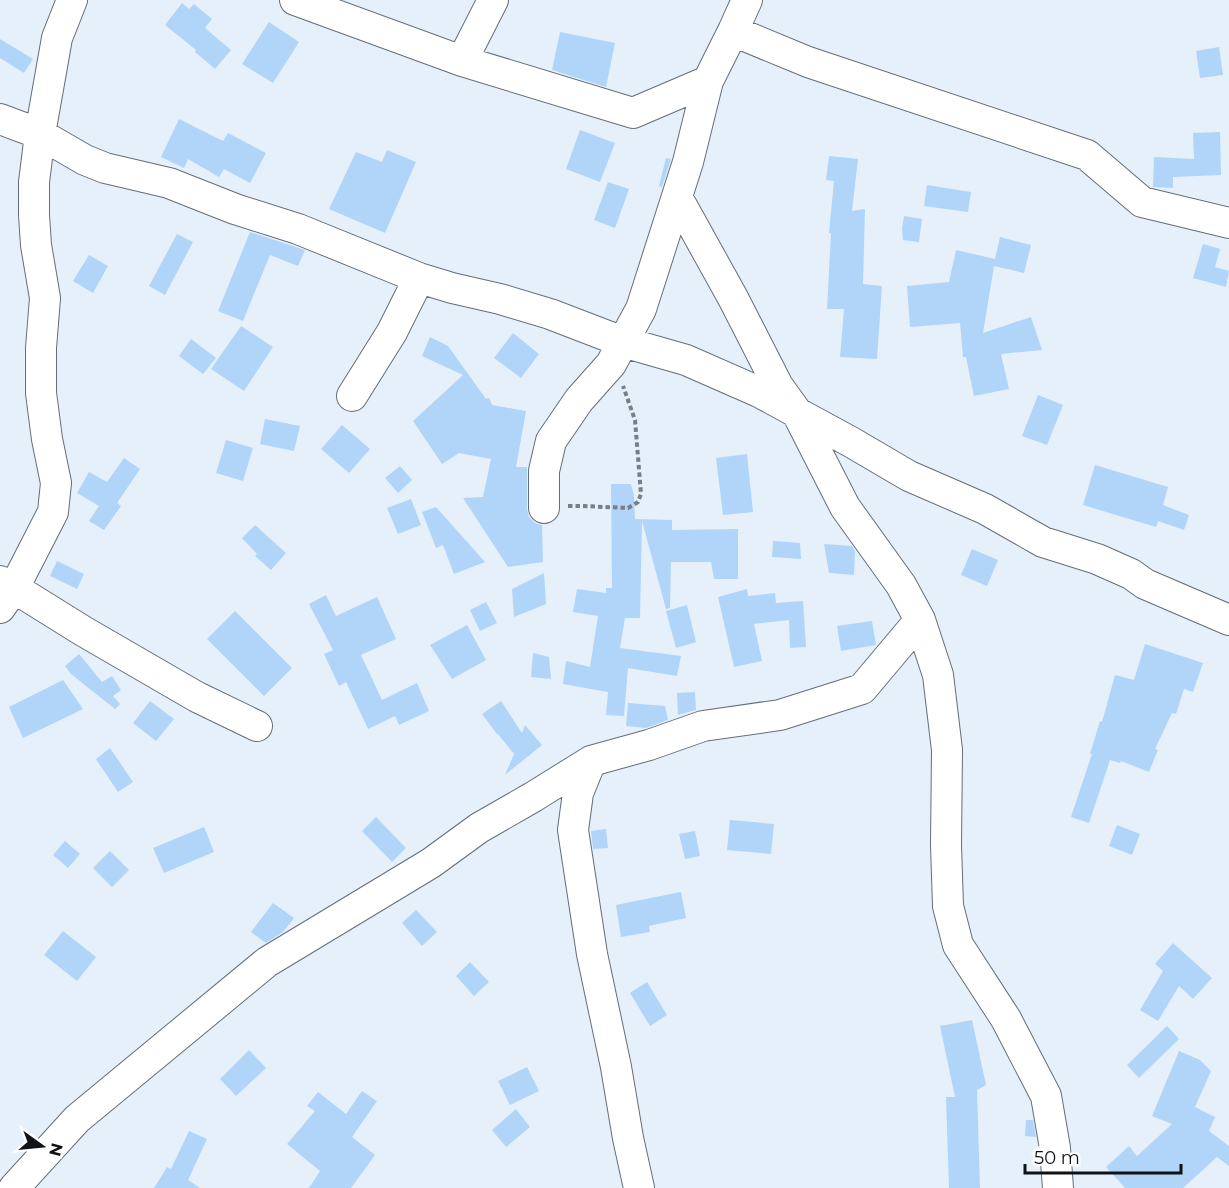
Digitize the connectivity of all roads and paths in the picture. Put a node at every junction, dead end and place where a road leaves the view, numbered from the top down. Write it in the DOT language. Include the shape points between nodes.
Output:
graph roads {
  1 [pos="72,0"];
  2 [pos="295,0"];
  3 [pos="493,0"];
  4 [pos="747,0"];
  5 [pos="733,31"];
  6 [pos="462,61"];
  7 [pos="708,81"];
  8 [pos="0,119"];
  9 [pos="40,134"];
  10 [pos="676,197"];
  11 [pos="1229,223"];
  12 [pos="419,278"];
  13 [pos="617,353"];
  14 [pos="352,396"];
  15 [pos="796,411"];
  16 [pos="544,508"];
  17 [pos="5,592"];
  18 [pos="920,620"];
  19 [pos="1229,620"];
  20 [pos="257,726"];
  21 [pos="591,761"];
  22 [pos="14,1188"];
  23 [pos="639,1188"];
  24 [pos="1058,1188"];
  1 -- 9 [label="street" via="57,38"];
  2 -- 6 [label="street"];
  3 -- 6 [label="street"];
  4 -- 5 [label="street"];
  5 -- 7 [label="street"];
  5 -- 11 [label="street" via="808,62 1087,155 1142,202"];
  6 -- 7 [label="street" via="633,113"];
  7 -- 10 [label="street"];
  8 -- 9 [label="street"];
  9 -- 12 [label="street" via="105,168 169,183"];
  9 -- 17 [label="street" via="34,215 45,298 41,393 56,483 53,512"];
  10 -- 13 [label="street" via="641,309"];
  10 -- 15 [label="street" via="778,386"];
  12 -- 13 [label="street" via="550,314"];
  12 -- 14 [label="street" via="392,332"];
  13 -- 15 [label="street" via="686,360"];
  13 -- 16 [label="street" via="551,441 544,471"];
  13 -- 16 [label="path" via="635,420 641,494 638,502 628,508"];
  15 -- 18 [label="street" via="845,507 901,585"];
  15 -- 19 [label="street" via="909,476 986,509 1043,542 1097,559"];
  17 -- 20 [label="street"];
  18 -- 21 [label="street" via="862,689 780,715 703,726"];
  18 -- 24 [label="street" via="938,675 947,750 948,906 958,945 1005,1019 1046,1095"];
  21 -- 22 [label="street" via="267,962 77,1119"];
  21 -- 23 [label="street" via="578,794 573,830 592,954"];
}
